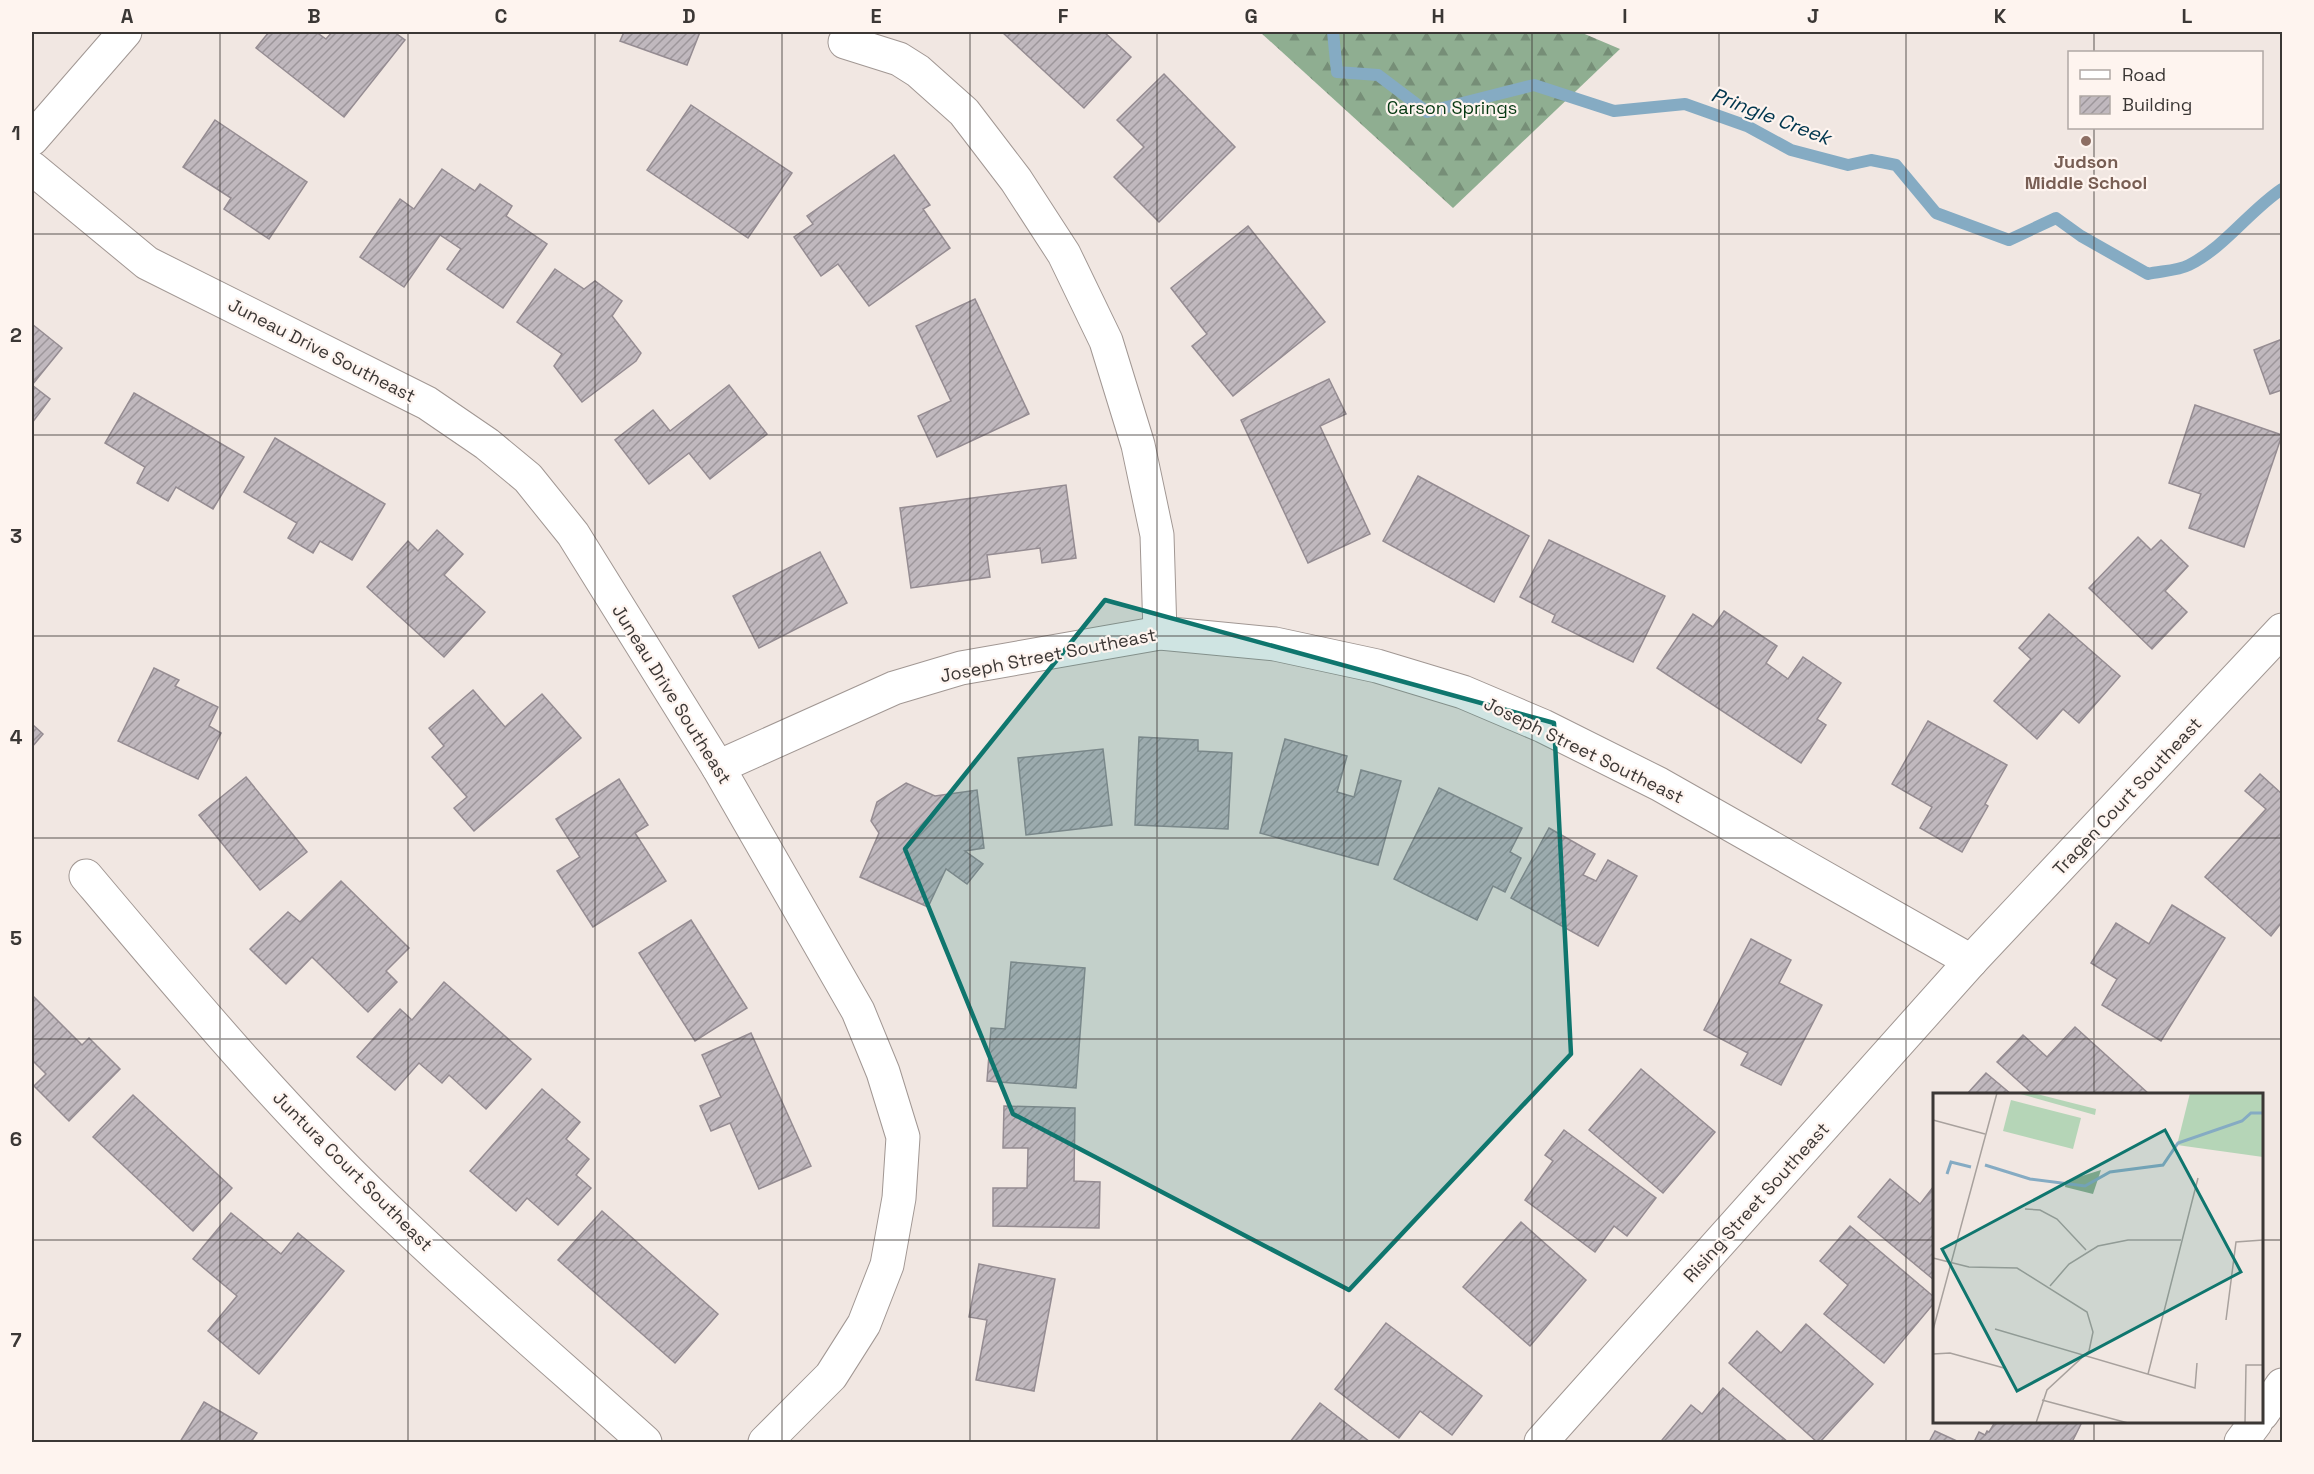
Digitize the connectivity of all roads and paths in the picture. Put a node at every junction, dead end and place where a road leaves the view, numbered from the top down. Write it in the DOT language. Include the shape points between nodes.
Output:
graph roads {
  1 [pos="124,32"];
  2 [pos="845,42"];
  3 [pos="32,140"];
  4 [pos="32,168"];
  5 [pos="2283,630"];
  6 [pos="1160,633"];
  7 [pos="718,767"];
  8 [pos="86,876"];
  9 [pos="1971,962"];
  10 [pos="2283,1385"];
  11 [pos="2263,1413"];
  12 [pos="2255,1423"];
  13 [pos="645,1443"];
  14 [pos="765,1443"];
  15 [pos="1541,1443"];
  16 [pos="2241,1443"];
  1 -- 3 [label="street"];
  2 -- 6 [label="street" via="899,59 964,112 1016,180 1064,254 1106,341 1138,445 1157,535"];
  4 -- 7 [label="street, Juneau Drive Southeast" via="147,263 427,403 528,478 573,534"];
  5 -- 9 [label="street, Tragen Court Southeast"];
  6 -- 7 [label="street, Joseph Street Southeast" via="950,671 894,688"];
  6 -- 9 [label="street, Joseph Street Southeast" via="1275,644 1377,666 1463,692 1543,726 1659,784"];
  7 -- 14 [label="street, Juneau Drive Southeast" via="858,1011 883,1072 903,1137 899,1198 887,1265 864,1324 831,1376"];
  8 -- 13 [label="street, Juntura Court Southeast" via="231,1047 329,1150 405,1227"];
  9 -- 15 [label="street, Rising Street Southeast"];
  10 -- 11 [label="street"];
  12 -- 16 [label="street"];
}
